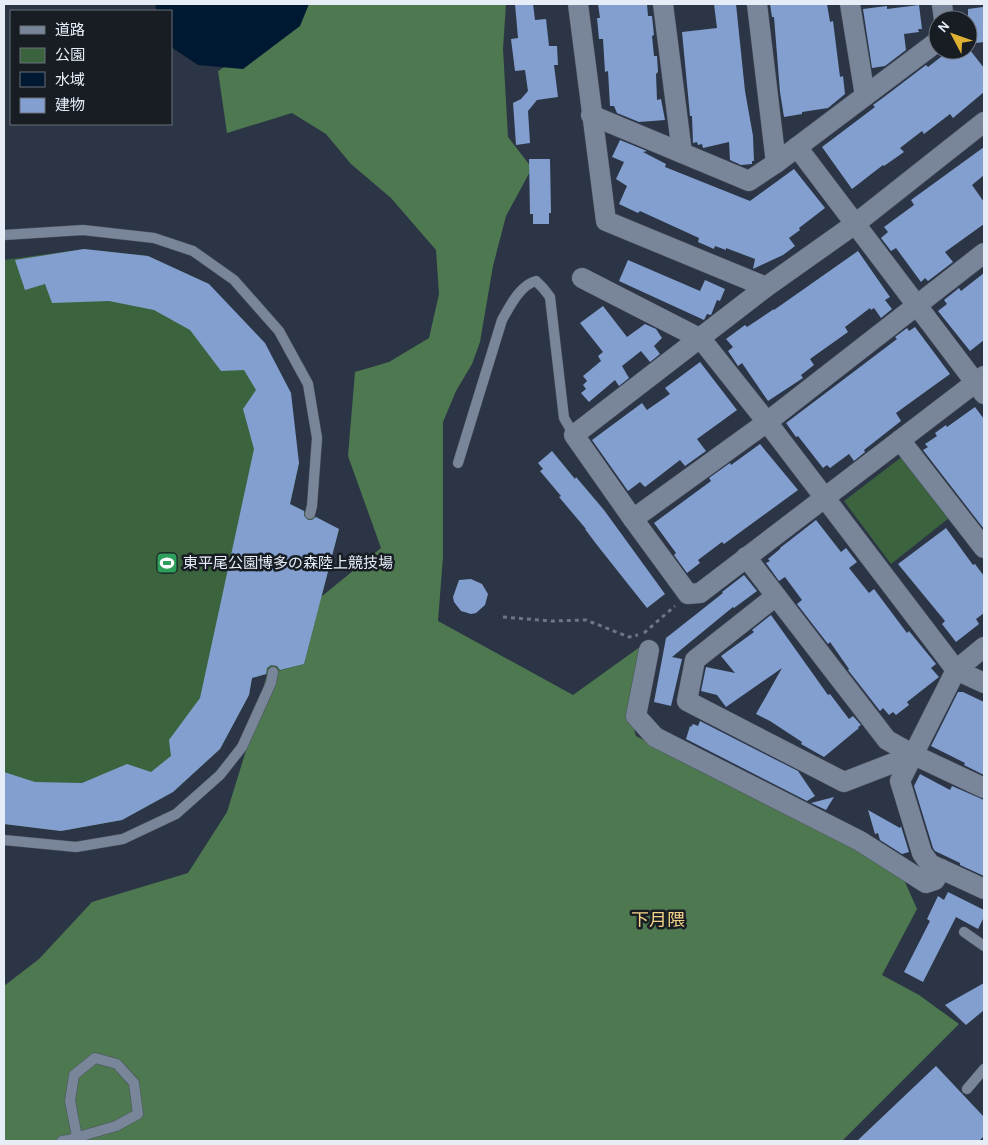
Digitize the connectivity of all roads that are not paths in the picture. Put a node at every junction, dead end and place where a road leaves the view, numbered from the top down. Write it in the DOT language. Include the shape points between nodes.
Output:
graph roads {
  1 [pos="578,4"];
  2 [pos="664,4"];
  3 [pos="757,4"];
  4 [pos="850,4"];
  5 [pos="928,49"];
  6 [pos="865,96"];
  7 [pos="591,115"];
  8 [pos="984,122"];
  9 [pos="797,147"];
  10 [pos="682,153"];
  11 [pos="776,163"];
  12 [pos="855,224"];
  13 [pos="4,234"];
  14 [pos="984,253"];
  15 [pos="582,278"];
  16 [pos="766,287"];
  17 [pos="917,305"];
  18 [pos="701,339"];
  19 [pos="981,384"];
  20 [pos="767,422"];
  21 [pos="574,435"];
  22 [pos="900,440"];
  23 [pos="458,462"];
  24 [pos="824,498"];
  25 [pos="310,514"];
  26 [pos="633,519"];
  27 [pos="984,548"];
  28 [pos="746,557"];
  29 [pos="776,596"];
  30 [pos="984,647"];
  31 [pos="649,650"];
  32 [pos="956,670"];
  33 [pos="274,672"];
  34 [pos="984,683"];
  35 [pos="914,755"];
  36 [pos="984,788"];
  37 [pos="4,840"];
  38 [pos="941,869"];
  39 [pos="984,889"];
  40 [pos="964,932"];
  41 [pos="984,946"];
  42 [pos="984,1069"];
  43 [pos="967,1089"];
  44 [pos="77,1137"];
  45 [pos="62,1141"];
  1 -- 7 [label="street"];
  2 -- 10 [label="street"];
  3 -- 11 [label="street"];
  4 -- 6 [label="street"];
  5 -- 6 [label="street"];
  6 -- 9 [label="street"];
  7 -- 10 [label="street"];
  7 -- 16 [label="street" via="606,221"];
  8 -- 12 [label="street"];
  9 -- 11 [label="street"];
  9 -- 12 [label="street"];
  10 -- 11 [label="street" via="749,181"];
  12 -- 16 [label="street"];
  12 -- 17 [label="street"];
  13 -- 25 [label="lane" via="83,230 154,238 193,251 234,280 279,331 308,384 317,438"];
  14 -- 17 [label="street"];
  15 -- 18 [label="street"];
  16 -- 18 [label="street"];
  17 -- 19 [label="street"];
  17 -- 20 [label="street"];
  18 -- 20 [label="street"];
  18 -- 21 [label="street"];
  19 -- 22 [label="street"];
  20 -- 24 [label="street"];
  20 -- 26 [label="street"];
  21 -- 23 [label="lane" via="564,418 550,297 536,281 528,283 502,320"];
  21 -- 26 [label="street"];
  22 -- 24 [label="street"];
  22 -- 27 [label="street"];
  24 -- 28 [label="street"];
  24 -- 32 [label="street"];
  26 -- 28 [label="street" via="688,594 700,593"];
  28 -- 29 [label="street"];
  29 -- 35 [label="street" via="887,740"];
  29 -- 35 [label="street" via="694,660 687,701 844,782"];
  30 -- 32 [label="street"];
  31 -- 38 [label="street" via="636,716 655,736 860,841 926,883 935,880"];
  32 -- 34 [label="street"];
  32 -- 35 [label="street"];
  33 -- 37 [label="lane" via="242,747 220,775 176,814 123,838 76,846"];
  35 -- 36 [label="street"];
  35 -- 38 [label="street" via="900,781 922,853 930,864"];
  38 -- 39 [label="street"];
  40 -- 41 [label="lane"];
  42 -- 43 [label="lane"];
  44 -- 44 [label="lane" via="70,1101 74,1075 95,1058 117,1064 134,1083 138,1114 116,1126"];
  44 -- 45 [label="lane"];
}
